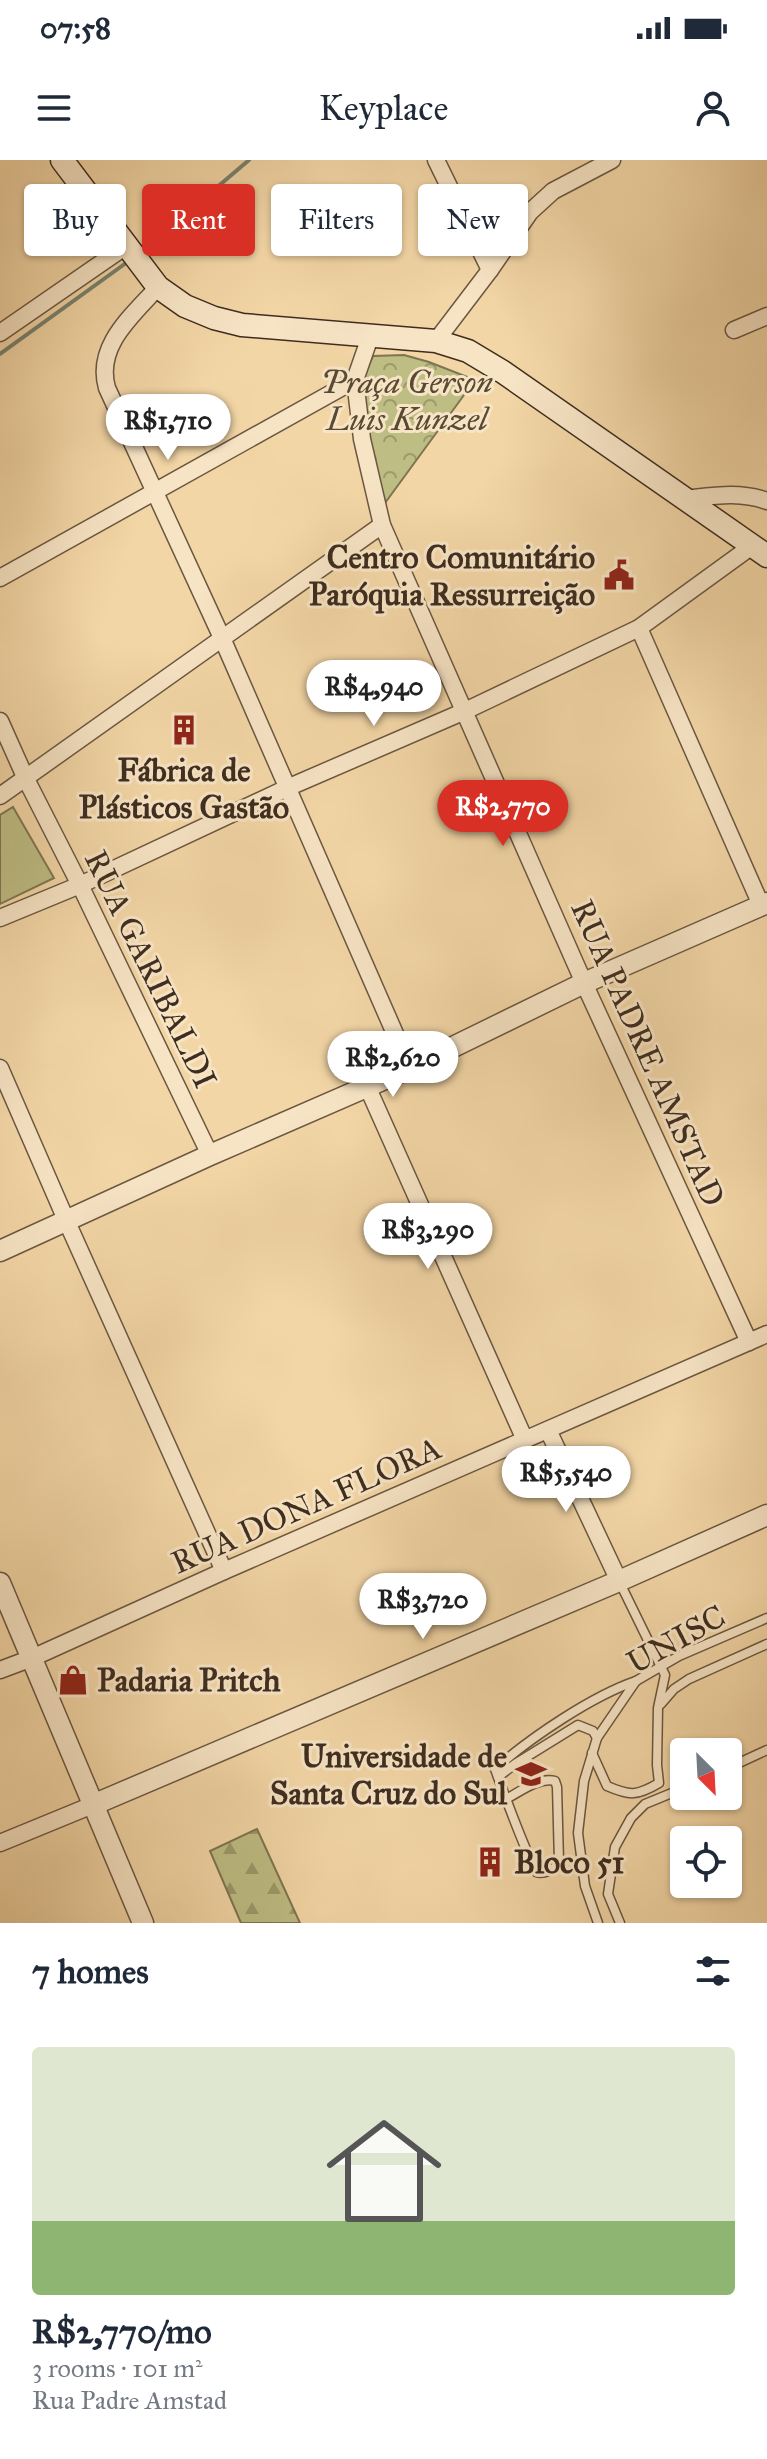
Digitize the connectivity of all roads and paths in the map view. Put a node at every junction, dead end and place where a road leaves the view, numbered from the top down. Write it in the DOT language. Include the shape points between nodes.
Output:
graph roads {
  1 [pos="62,160"];
  2 [pos="436,160"];
  3 [pos="612,160"];
  4 [pos="80,184"];
  5 [pos="126,246"];
  6 [pos="112,256"];
  7 [pos="490,270"];
  8 [pos="158,287"];
  9 [pos="767,316"];
  10 [pos="734,330"];
  11 [pos="0,333"];
  12 [pos="370,337"];
  13 [pos="436,341"];
  14 [pos="355,380"];
  15 [pos="154,493"];
  16 [pos="684,499"];
  17 [pos="767,501"];
  18 [pos="382,525"];
  19 [pos="759,551"];
  20 [pos="0,578"];
  21 [pos="639,628"];
  22 [pos="222,638"];
  23 [pos="465,711"];
  24 [pos="0,721"];
  25 [pos="26,779"];
  26 [pos="287,788"];
  27 [pos="0,796"];
  28 [pos="80,885"];
  29 [pos="764,904"];
  30 [pos="0,918"];
  31 [pos="584,983"];
  32 [pos="0,1068"];
  33 [pos="410,1068"];
  34 [pos="367,1086"];
  35 [pos="210,1155"];
  36 [pos="67,1222"];
  37 [pos="0,1251"];
  38 [pos="767,1334"];
  39 [pos="749,1342"];
  40 [pos="548,1430"];
  41 [pos="525,1440"];
  42 [pos="767,1515"];
  43 [pos="224,1571"];
  44 [pos="619,1581"];
  45 [pos="0,1583"];
  46 [pos="767,1618"];
  47 [pos="767,1644"];
  48 [pos="32,1658"];
  49 [pos="662,1666"];
  50 [pos="0,1670"];
  51 [pos="636,1681"];
  52 [pos="658,1708"];
  53 [pos="597,1738"];
  54 [pos="767,1750"];
  55 [pos="592,1752"];
  56 [pos="742,1762"];
  57 [pos="497,1773"];
  58 [pos="659,1783"];
  59 [pos="670,1795"];
  60 [pos="665,1797"];
  61 [pos="506,1799"];
  62 [pos="95,1804"];
  63 [pos="0,1843"];
  64 [pos="143,1923"];
  65 [pos="598,1923"];
  66 [pos="620,1923"];
  1 -- 4 [label="main road"];
  2 -- 7 [label="street"];
  3 -- 7 [label="street" via="553,191 530,212"];
  5 -- 8 [label="main road"];
  6 -- 11 [label="street"];
  7 -- 13 [label="street"];
  8 -- 12 [label="main road" via="185,306 242,325"];
  8 -- 15 [label="street" via="109,346 103,368"];
  9 -- 10 [label="street"];
  12 -- 13 [label="main road"];
  12 -- 14 [label="street, RUA PADRE AMSTAD"];
  13 -- 16 [label="main road" via="468,351 503,372"];
  14 -- 15 [label="street"];
  14 -- 18 [label="street, RUA PADRE AMSTAD"];
  15 -- 20 [label="street"];
  15 -- 22 [label="street"];
  16 -- 17 [label="street" via="727,494"];
  16 -- 19 [label="main road"];
  18 -- 22 [label="street"];
  18 -- 23 [label="street, RUA PADRE AMSTAD"];
  19 -- 21 [label="street"];
  21 -- 23 [label="street"];
  21 -- 29 [label="street"];
  22 -- 25 [label="street"];
  22 -- 26 [label="street"];
  23 -- 26 [label="street"];
  23 -- 31 [label="street, RUA PADRE AMSTAD"];
  24 -- 25 [label="street, RUA GARIBALDI"];
  25 -- 27 [label="street"];
  25 -- 28 [label="street, RUA GARIBALDI"];
  26 -- 28 [label="street"];
  26 -- 33 [label="street"];
  28 -- 30 [label="street"];
  28 -- 35 [label="street, RUA GARIBALDI"];
  29 -- 31 [label="street"];
  31 -- 33 [label="street"];
  31 -- 39 [label="street, RUA PADRE AMSTAD"];
  32 -- 36 [label="street"];
  33 -- 34 [label="street"];
  34 -- 35 [label="street"];
  34 -- 41 [label="street"];
  35 -- 36 [label="street"];
  36 -- 37 [label="street"];
  36 -- 43 [label="street"];
  38 -- 39 [label="street, RUA DONA FLORA"];
  39 -- 40 [label="street, RUA DONA FLORA"];
  40 -- 41 [label="street, RUA DONA FLORA"];
  40 -- 44 [label="street"];
  41 -- 43 [label="street, RUA DONA FLORA"];
  42 -- 44 [label="street"];
  43 -- 48 [label="street, RUA DONA FLORA"];
  44 -- 49 [label="lane"];
  44 -- 62 [label="street"];
  45 -- 48 [label="street"];
  46 -- 49 [label="lane, UNISC"];
  47 -- 52 [label="lane, UNISC" via="689,1679"];
  48 -- 50 [label="street, RUA DONA FLORA"];
  48 -- 62 [label="street"];
  49 -- 51 [label="lane, UNISC"];
  49 -- 52 [label="lane, UNISC" via="665,1677"];
  51 -- 53 [label="lane, UNISC"];
  51 -- 57 [label="lane" via="554,1725"];
  52 -- 58 [label="lane, UNISC"];
  53 -- 55 [label="lane, UNISC"];
  53 -- 57 [label="lane" via="578,1725"];
  54 -- 56 [label="lane"];
  55 -- 58 [label="lane" via="607,1786 633,1794"];
  55 -- 65 [label="lane" via="578,1833 585,1886"];
  57 -- 61 [label="lane"];
  58 -- 60 [label="lane, UNISC"];
  59 -- 60 [label="lane"];
  60 -- 66 [label="lane" via="645,1804 631,1818 615,1847 608,1894"];
  61 -- 61 [label="lane" via="536,1872 556,1866 555,1781 540,1781"];
  62 -- 63 [label="street"];
  62 -- 64 [label="street"];
}
